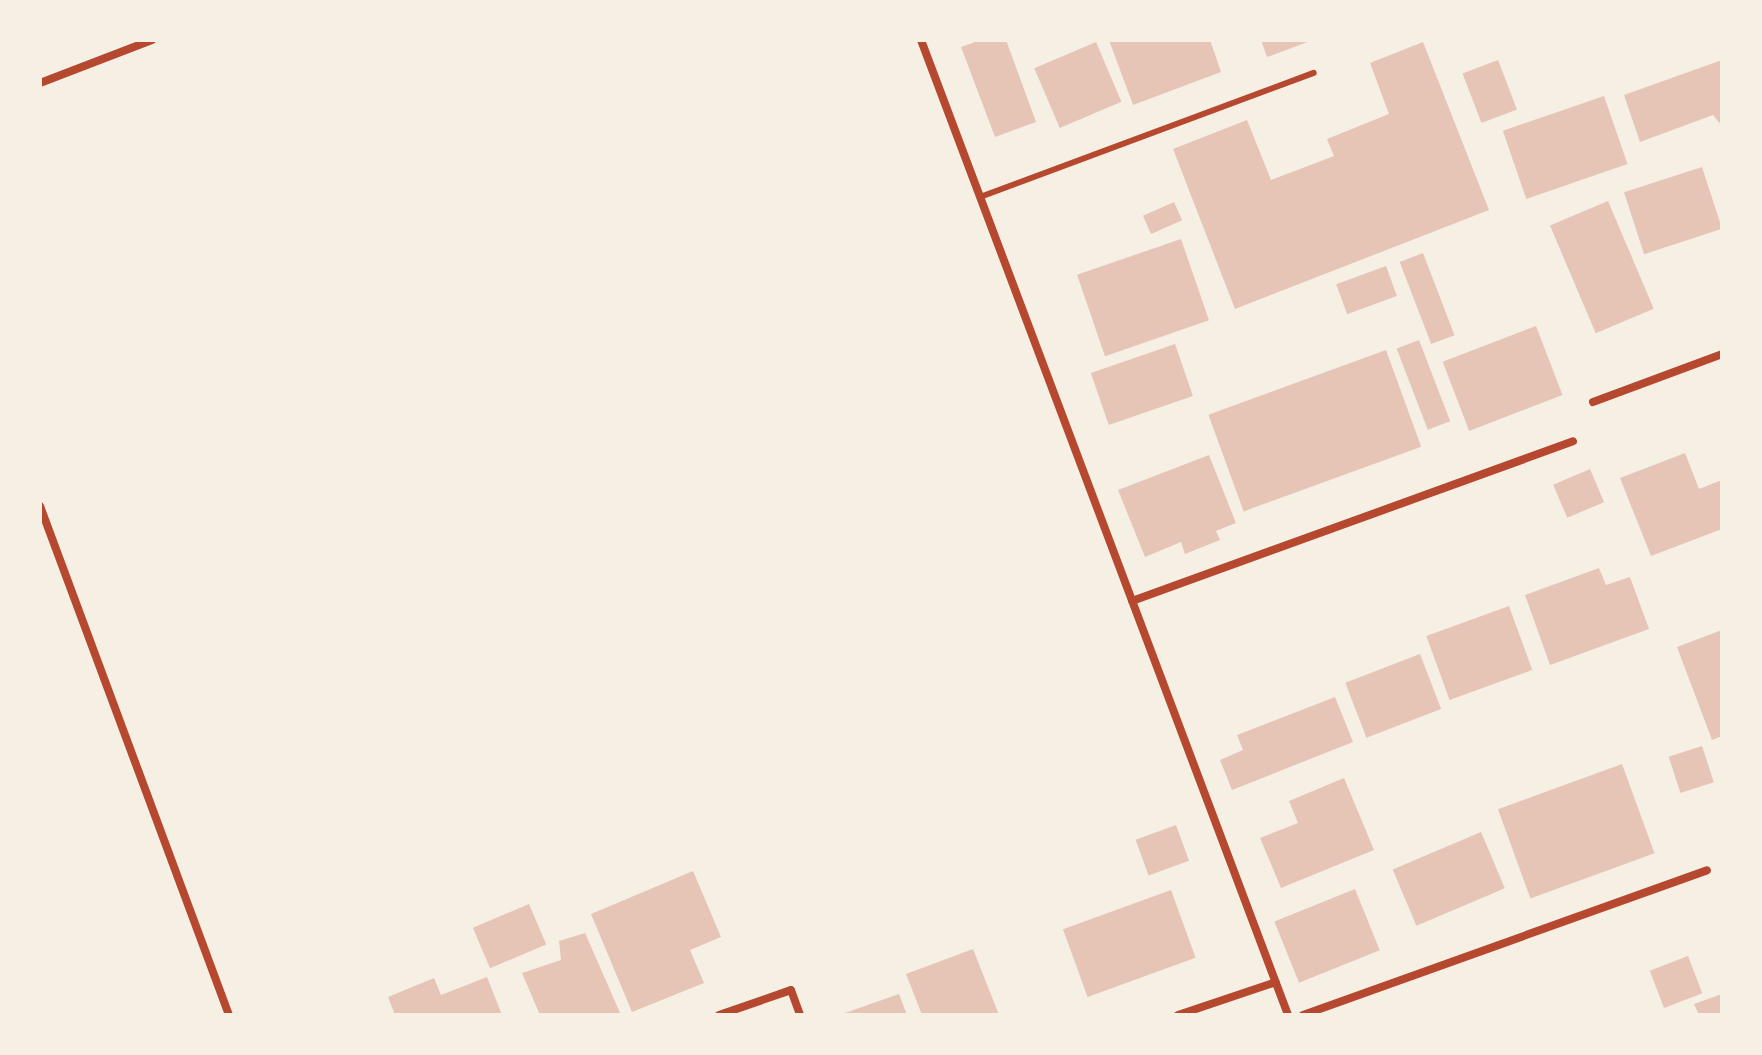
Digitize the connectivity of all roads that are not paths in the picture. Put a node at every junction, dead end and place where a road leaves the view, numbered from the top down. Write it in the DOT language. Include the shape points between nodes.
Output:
graph roads {
  1 [pos="152,40"];
  2 [pos="921,40"];
  3 [pos="1314,73"];
  4 [pos="40,83"];
  5 [pos="980,197"];
  6 [pos="1722,354"];
  7 [pos="1593,402"];
  8 [pos="1573,441"];
  9 [pos="40,506"];
  10 [pos="1132,601"];
  11 [pos="1707,870"];
  12 [pos="1276,982"];
  13 [pos="229,1015"];
  14 [pos="719,1015"];
  15 [pos="800,1015"];
  16 [pos="1178,1015"];
  17 [pos="1288,1015"];
  18 [pos="1303,1015"];
  1 -- 4 [label="street"];
  2 -- 5 [label="street"];
  3 -- 5 [label="lane"];
  5 -- 10 [label="street"];
  6 -- 7 [label="street"];
  8 -- 10 [label="street"];
  9 -- 13 [label="street"];
  10 -- 12 [label="street"];
  11 -- 18 [label="street"];
  12 -- 16 [label="street"];
  12 -- 17 [label="street"];
  14 -- 15 [label="street" via="791,990"];
}
